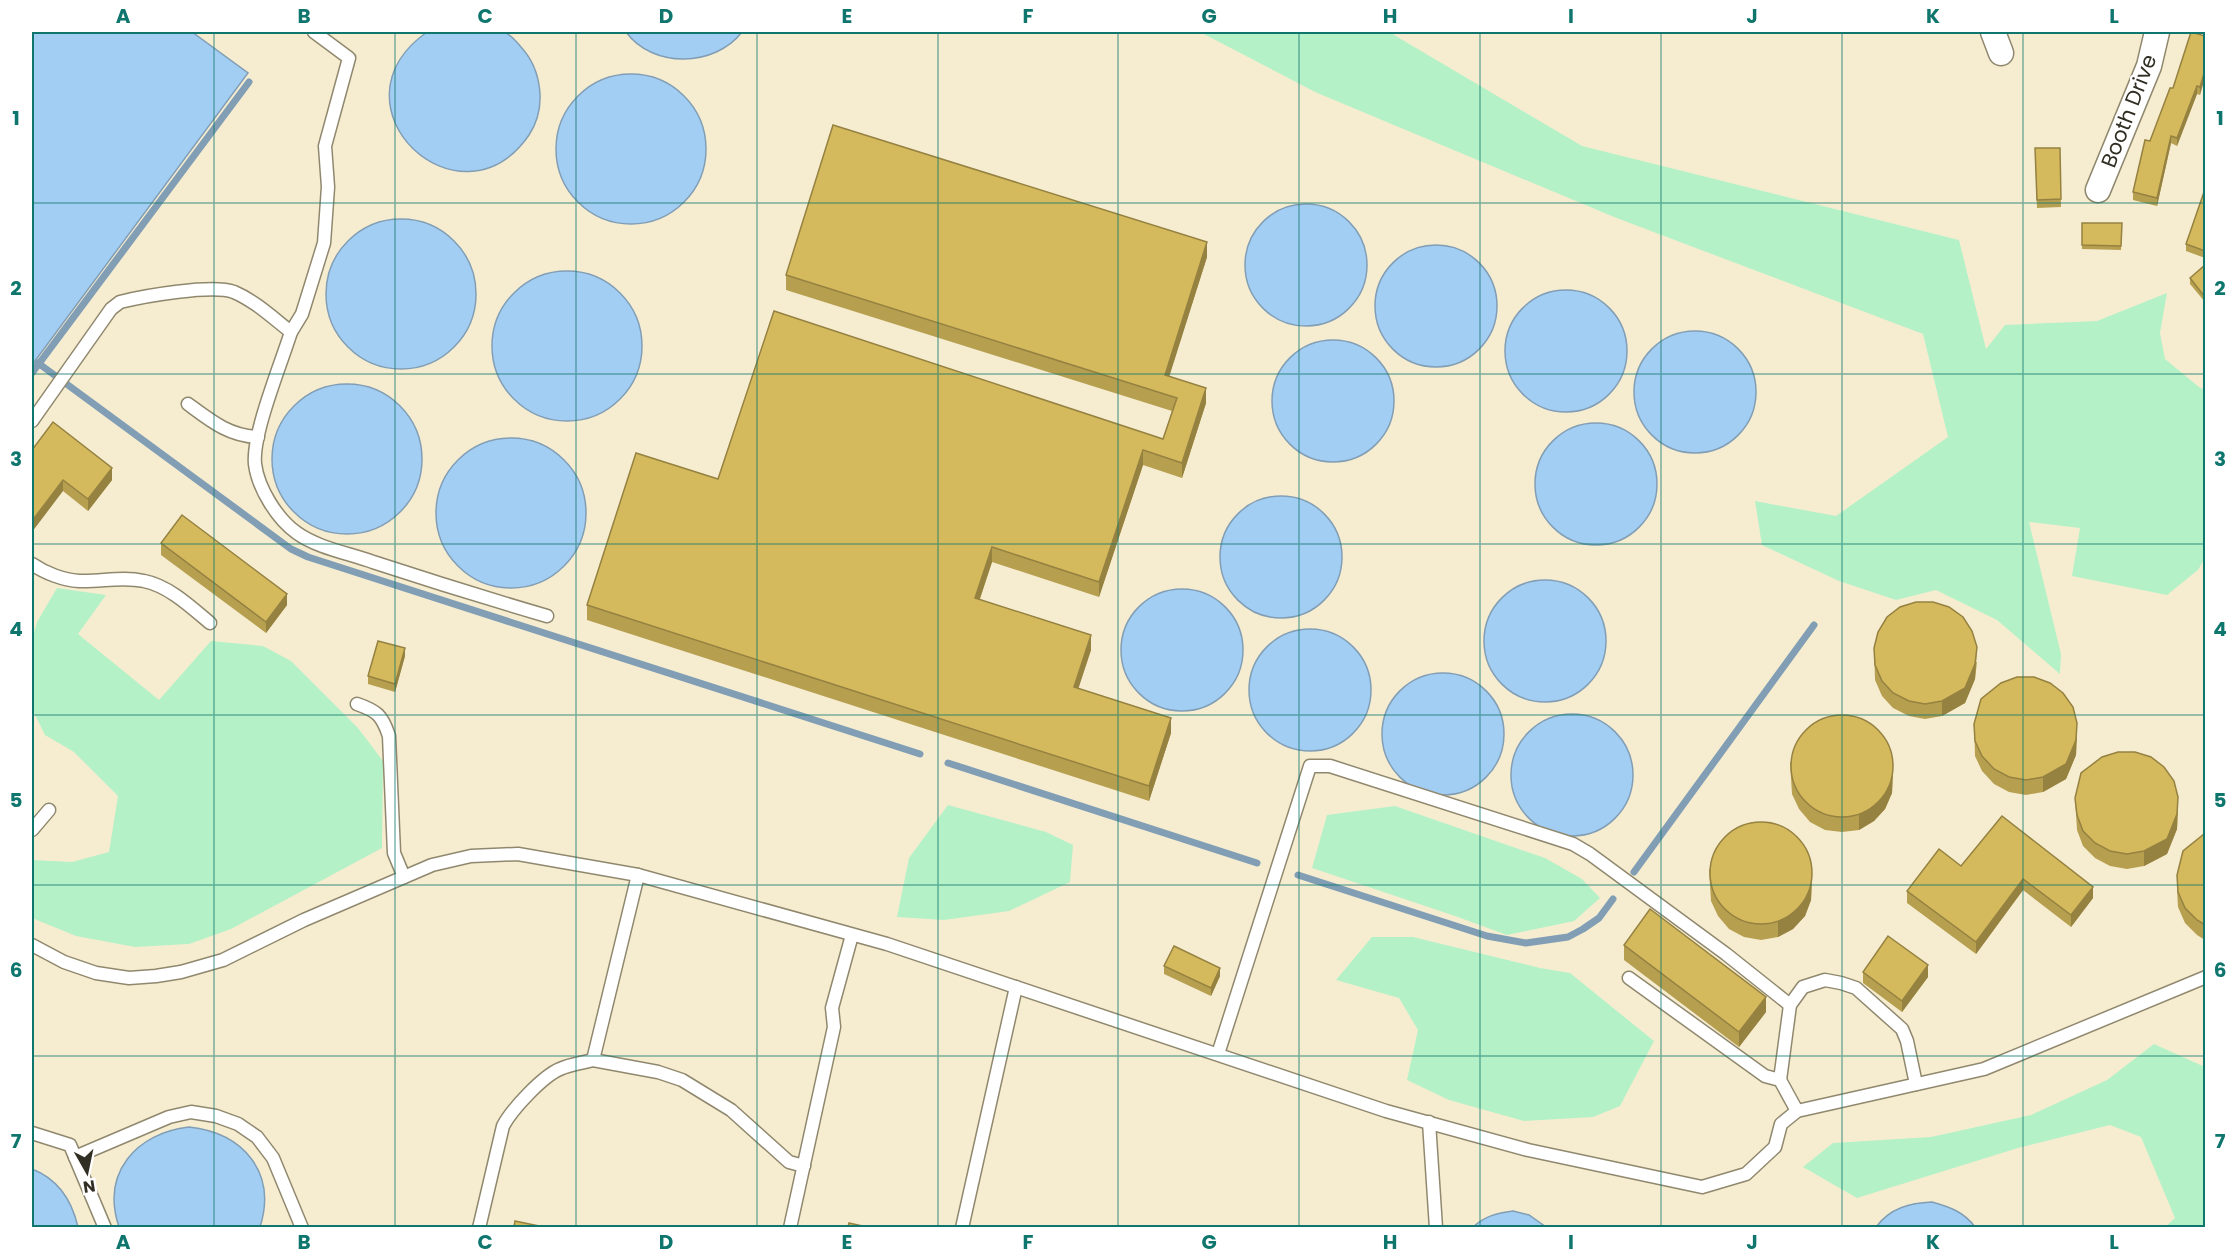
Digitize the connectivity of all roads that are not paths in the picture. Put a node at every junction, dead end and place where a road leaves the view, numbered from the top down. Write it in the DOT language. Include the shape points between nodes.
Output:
graph roads {
  1 [pos="314,32"];
  2 [pos="2157,32"];
  3 [pos="2098,190"];
  4 [pos="291,332"];
  5 [pos="188,404"];
  6 [pos="32,420"];
  7 [pos="258,437"];
  8 [pos="32,564"];
  9 [pos="547,616"];
  10 [pos="210,623"];
  11 [pos="357,704"];
  12 [pos="49,810"];
  13 [pos="32,830"];
  14 [pos="638,875"];
  15 [pos="404,877"];
  16 [pos="852,935"];
  17 [pos="32,945"];
  18 [pos="2205,977"];
  19 [pos="1629,978"];
  20 [pos="1016,987"];
  21 [pos="1790,1005"];
  22 [pos="1218,1054"];
  23 [pos="593,1060"];
  24 [pos="1780,1080"];
  25 [pos="1916,1084"];
  26 [pos="1797,1111"];
  27 [pos="1429,1122"];
  28 [pos="32,1133"];
  29 [pos="75,1157"];
  30 [pos="804,1166"];
  31 [pos="105,1227"];
  32 [pos="302,1227"];
  33 [pos="479,1227"];
  34 [pos="790,1227"];
  35 [pos="962,1227"];
  36 [pos="1436,1227"];
  1 -- 4 [label="lane" via="349,58 325,146 328,187 324,243 302,314"];
  2 -- 3 [label="street, Booth Drive" via="2149,66"];
  4 -- 6 [label="lane" via="234,292 214,288 120,302 111,309"];
  4 -- 7 [label="lane"];
  5 -- 7 [label="lane" via="219,428"];
  7 -- 9 [label="lane" via="255,464 260,480 274,510 299,534 313,542"];
  8 -- 10 [label="lane" via="45,573 78,581 145,581 178,597"];
  11 -- 15 [label="lane" via="374,710 384,721 389,736 394,853"];
  12 -- 13 [label="lane"];
  14 -- 15 [label="lane" via="518,854 471,856 432,865"];
  14 -- 16 [label="lane"];
  14 -- 23 [label="lane"];
  15 -- 17 [label="lane" via="223,960 156,976 129,978 96,973"];
  16 -- 20 [label="lane"];
  16 -- 30 [label="lane" via="832,1008 834,1028"];
  18 -- 25 [label="lane" via="1984,1069"];
  19 -- 24 [label="lane" via="1765,1076"];
  20 -- 22 [label="lane"];
  20 -- 35 [label="lane"];
  21 -- 22 [label="lane" via="1573,844 1330,766 1310,766"];
  21 -- 24 [label="lane"];
  21 -- 25 [label="lane" via="1803,987 1825,980 1856,988 1902,1029"];
  22 -- 27 [label="lane"];
  23 -- 30 [label="lane" via="682,1080 731,1110 789,1162"];
  23 -- 33 [label="lane" via="558,1069 510,1113 503,1126"];
  24 -- 26 [label="lane"];
  25 -- 26 [label="lane"];
  26 -- 27 [label="lane" via="1781,1125 1775,1147 1746,1174 1702,1187 1528,1149"];
  27 -- 36 [label="lane"];
  28 -- 29 [label="lane" via="66,1143"];
  29 -- 31 [label="lane"];
  29 -- 32 [label="lane" via="169,1117 191,1113 216,1116 257,1137 273,1158"];
  30 -- 34 [label="lane"];
}
